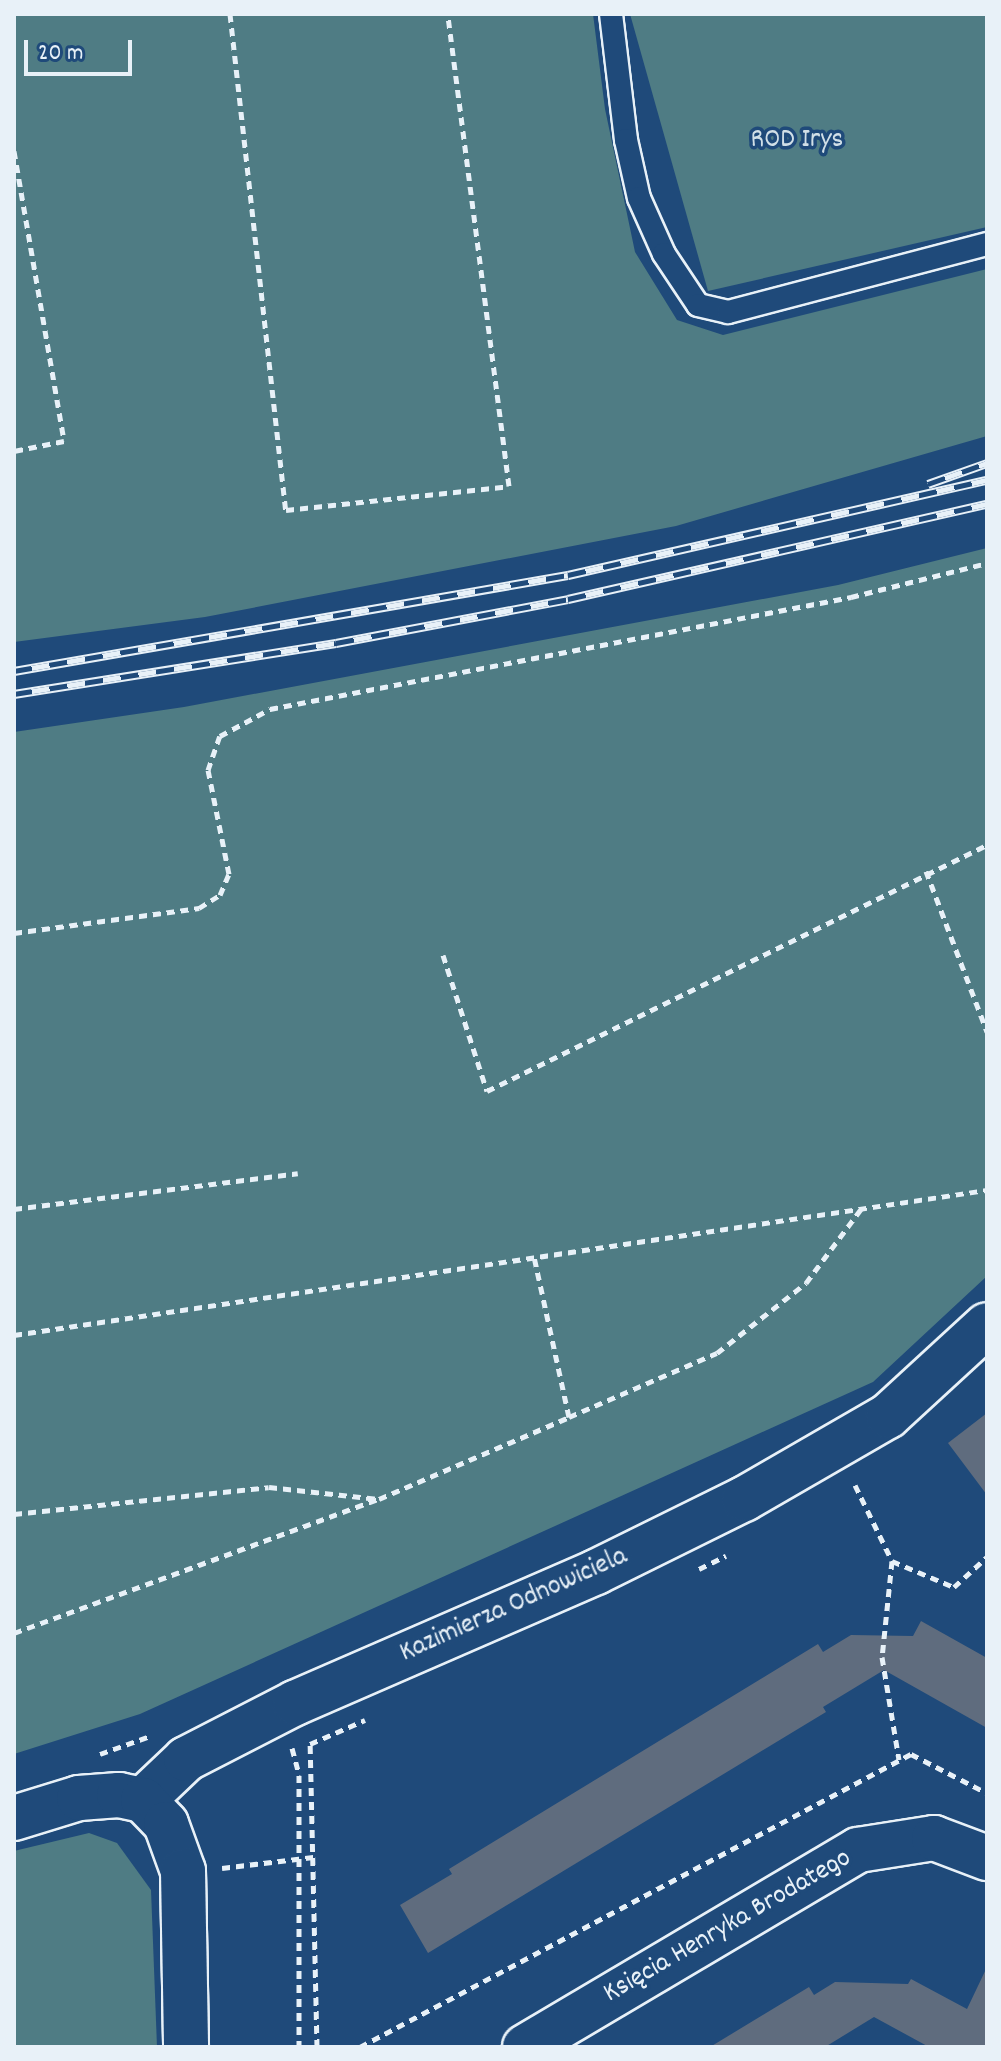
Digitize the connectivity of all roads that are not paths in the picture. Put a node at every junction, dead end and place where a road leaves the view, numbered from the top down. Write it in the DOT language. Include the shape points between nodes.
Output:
graph roads {
  1 [pos="611,14"];
  2 [pos="987,244"];
  3 [pos="987,1325"];
  4 [pos="143,1800"];
  5 [pos="14,1818"];
  6 [pos="987,1858"];
  7 [pos="186,2047"];
  8 [pos="525,2047"];
  1 -- 2 [label="lane" via="626,140 639,198 664,254 698,305 728,312"];
  3 -- 4 [label="street, Kazimierza Odnowiciela" via="888,1416 744,1499 596,1572 295,1703 186,1759"];
  4 -- 5 [label="street" via="119,1795 79,1798"];
  4 -- 7 [label="street" via="166,1824 183,1871"];
  6 -- 8 [label="street, Księcia Henryka Brodatego" via="934,1838 858,1850"];
}
